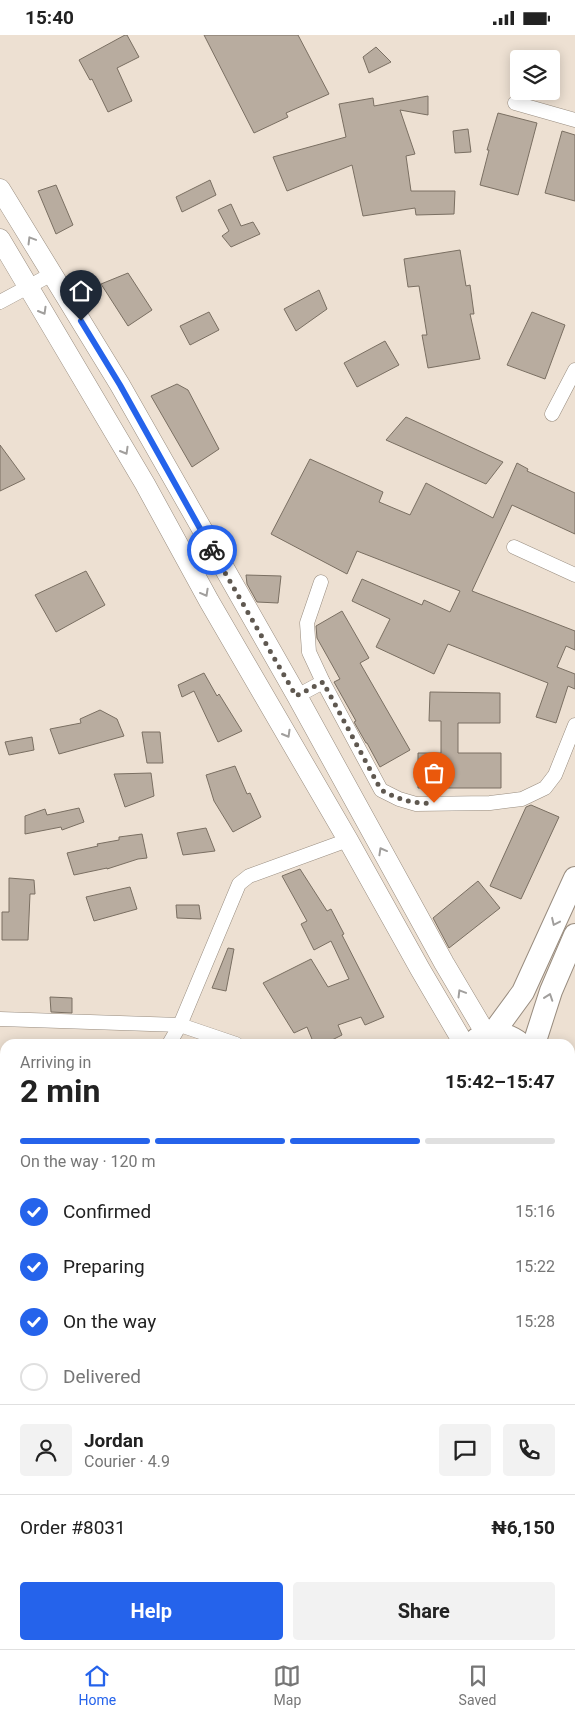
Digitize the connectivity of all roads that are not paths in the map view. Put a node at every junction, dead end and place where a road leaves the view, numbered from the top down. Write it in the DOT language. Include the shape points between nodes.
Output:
graph roads {
  1 [pos="515,103"];
  2 [pos="575,120"];
  3 [pos="0,189"];
  4 [pos="0,239"];
  5 [pos="52,273"];
  6 [pos="28,286"];
  7 [pos="0,301"];
  8 [pos="575,370"];
  9 [pos="552,414"];
  10 [pos="514,547"];
  11 [pos="575,575"];
  12 [pos="321,582"];
  13 [pos="323,682"];
  14 [pos="296,696"];
  15 [pos="272,709"];
  16 [pos="575,725"];
  17 [pos="348,840"];
  18 [pos="575,878"];
  19 [pos="575,935"];
  20 [pos="0,1019"];
  21 [pos="180,1025"];
  22 [pos="484,1037"];
  23 [pos="173,1039"];
  24 [pos="221,1039"];
  25 [pos="461,1039"];
  26 [pos="515,1039"];
  27 [pos="536,1039"];
  1 -- 2 [label="street"];
  5 -- 3 [label="street, one-way"];
  4 -- 6 [label="street"];
  5 -- 6 [label="street"];
  5 -- 14 [label="street" via="120,385"];
  6 -- 7 [label="street"];
  6 -- 15 [label="street, one-way"];
  8 -- 9 [label="street"];
  10 -- 11 [label="street"];
  12 -- 13 [label="street" via="307,623 309,652"];
  13 -- 14 [label="street"];
  13 -- 16 [label="street" via="381,790 398,799 416,803 490,803 522,799 545,788 556,775"];
  14 -- 15 [label="street"];
  22 -- 14 [label="street, one-way"];
  15 -- 17 [label="street, one-way"];
  17 -- 21 [label="street" via="249,876 239,884"];
  17 -- 25 [label="street"];
  18 -- 22 [label="main road, one-way" via="523,992"];
  27 -- 19 [label="main road, one-way" via="551,991"];
  20 -- 21 [label="street"];
  21 -- 23 [label="street"];
  21 -- 24 [label="street"];
  22 -- 26 [label="main road" via="504,1034"];
}
